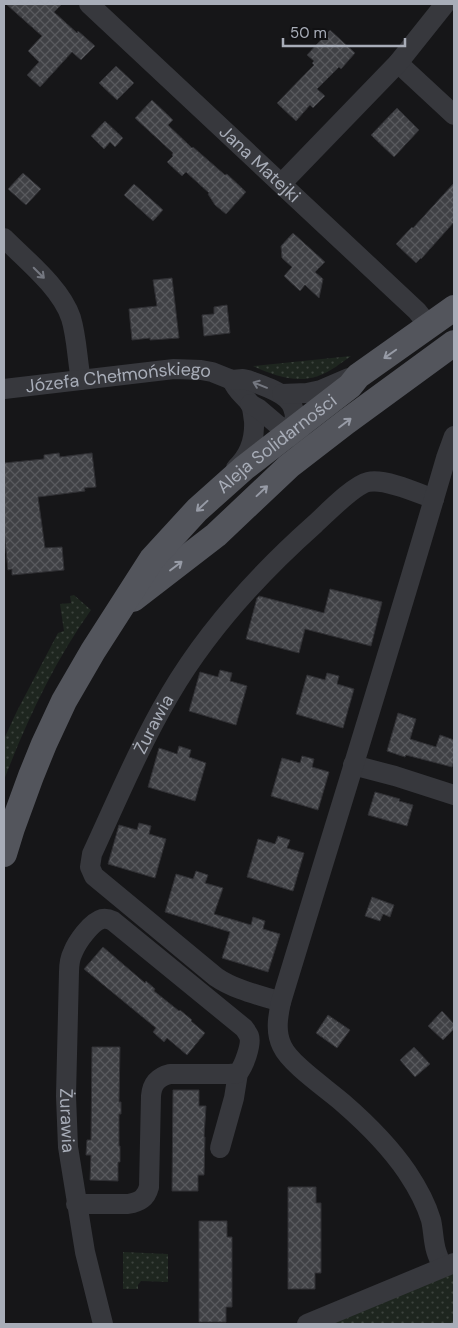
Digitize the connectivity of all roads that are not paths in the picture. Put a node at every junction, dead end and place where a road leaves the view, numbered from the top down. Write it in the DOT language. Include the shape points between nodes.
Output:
graph roads {
  1 [pos="89,4"];
  2 [pos="445,4"];
  3 [pos="398,62"];
  4 [pos="454,115"];
  5 [pos="282,183"];
  6 [pos="4,238"];
  7 [pos="454,308"];
  8 [pos="429,326"];
  9 [pos="454,343"];
  10 [pos="358,376"];
  11 [pos="81,380"];
  12 [pos="232,380"];
  13 [pos="4,389"];
  14 [pos="282,394"];
  15 [pos="250,404"];
  16 [pos="293,430"];
  17 [pos="454,436"];
  18 [pos="309,451"];
  19 [pos="223,487"];
  20 [pos="434,498"];
  21 [pos="124,604"];
  22 [pos="353,765"];
  23 [pos="454,795"];
  24 [pos="4,854"];
  25 [pos="282,1002"];
  26 [pos="238,1073"];
  27 [pos="220,1148"];
  28 [pos="76,1204"];
  29 [pos="448,1265"];
  30 [pos="103,1324"];
  31 [pos="307,1324"];
  1 -- 5 [label="street, Jana Matejki"];
  2 -- 3 [label="street"];
  3 -- 4 [label="street"];
  3 -- 5 [label="street"];
  5 -- 8 [label="street, Jana Matejki"];
  6 -- 11 [label="street, one-way" via="64,302 73,326"];
  7 -- 8 [label="main road, Aleja Solidarności"];
  8 -- 10 [label="main road, Aleja Solidarności, one-way"];
  18 -- 9 [label="main road, Aleja Solidarności, one-way"];
  10 -- 14 [label="street, Józefa Chełmońskiego" via="321,390"];
  10 -- 16 [label="main road, Aleja Solidarności" via="350,386"];
  11 -- 12 [label="street, Józefa Chełmońskiego" via="187,369 212,372"];
  11 -- 13 [label="street, Józefa Chełmońskiego"];
  14 -- 12 [label="street, Józefa Chełmońskiego, one-way" via="248,380"];
  12 -- 15 [label="street, Józefa Chełmońskiego"];
  14 -- 16 [label="street" via="294,411"];
  15 -- 16 [label="street, Józefa Chełmońskiego" via="279,426"];
  15 -- 19 [label="street" via="254,432 252,446 245,459 226,477"];
  16 -- 18 [label="street, Józefa Chełmońskiego"];
  16 -- 19 [label="main road, Aleja Solidarności"];
  17 -- 20 [label="street"];
  21 -- 18 [label="main road, Aleja Solidarności, one-way" via="216,536 270,483"];
  19 -- 21 [label="main road, Aleja Solidarności, one-way" via="152,559"];
  20 -- 22 [label="street"];
  20 -- 25 [label="street, Żurawia" via="381,482 364,483 319,520 261,576 218,626 170,694 92,854 90,867 94,876 216,977 241,990"];
  21 -- 24 [label="main road, Aleja Solidarności" via="92,651 54,721"];
  22 -- 23 [label="street"];
  22 -- 25 [label="street"];
  25 -- 29 [label="street" via="278,1029 282,1048 359,1117 406,1170 428,1212 435,1247"];
  26 -- 27 [label="street, Żurawia"];
  26 -- 28 [label="street" via="175,1073 157,1080 151,1096 146,1196 134,1203"];
  26 -- 28 [label="street, Żurawia" via="249,1043 244,1028 113,921 96,922 75,947 69,972 66,1124"];
  28 -- 30 [label="street, Żurawia"];
  29 -- 31 [label="street"];
}
